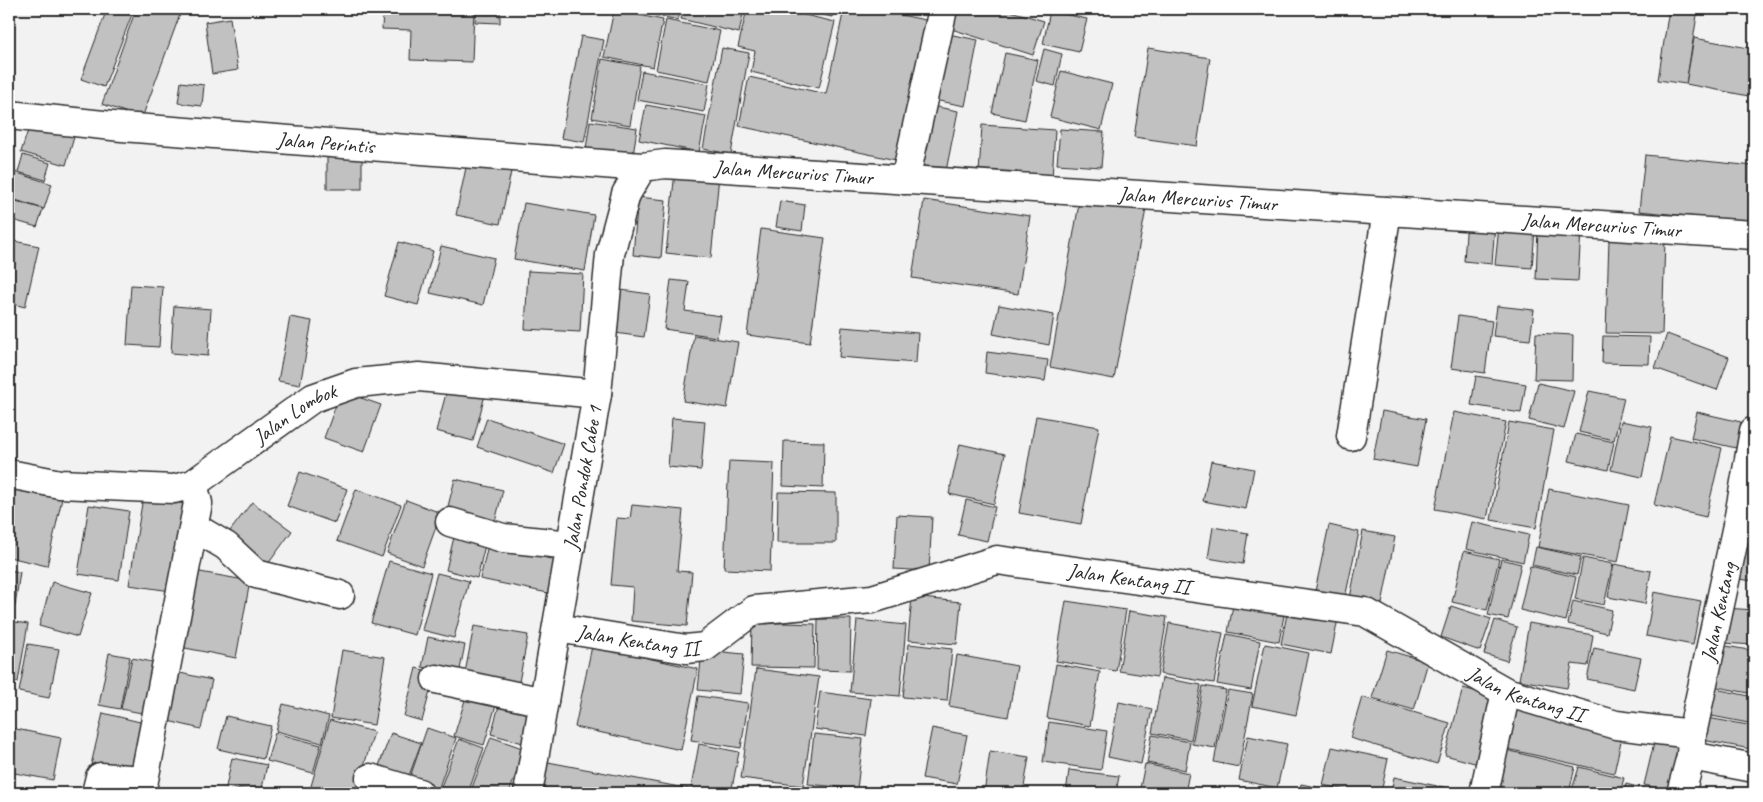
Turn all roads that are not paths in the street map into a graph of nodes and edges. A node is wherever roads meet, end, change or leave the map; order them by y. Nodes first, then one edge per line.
1 (943, 9) edge
2 (9, 115) edge
3 (642, 167) junction
4 (905, 180) junction
5 (1387, 212) junction
6 (1754, 236) edge
7 (597, 394) junction
8 (1754, 433) edge
9 (1351, 436) dead end
10 (9, 474) edge
11 (193, 484) junction
12 (1746, 517) edge
13 (450, 522) dead end
14 (194, 527) junction
15 (571, 545) junction
16 (340, 595) dead end
17 (557, 628) junction
18 (436, 679) dead end
19 (1506, 692) junction
20 (544, 702) junction
21 (1692, 745) junction
22 (1754, 768) edge
23 (370, 778) dead end
24 (96, 793) edge
25 (419, 793) edge
26 (528, 793) edge
27 (1484, 793) edge
28 (1681, 793) edge

1 - 4 street
2 - 3 street, Jalan Perintis
3 - 4 street, Jalan Mercurius Timur
3 - 7 street, Jalan Pondok Cabe 1
4 - 5 street, Jalan Mercurius Timur
5 - 6 street, Jalan Mercurius Timur
5 - 9 street
7 - 11 street, Jalan Lombok
7 - 15 street, Jalan Pondok Cabe 1
8 - 12 street, Jalan Kentang
10 - 11 street, Jalan Lombok
11 - 14 street
12 - 21 street, Jalan Kentang
13 - 15 street
14 - 16 street
14 - 24 street
15 - 17 street, Jalan Pondok Cabe 1
17 - 19 street, Jalan Kentang II
17 - 20 street, Jalan Pondok Cabe 1
18 - 20 street
19 - 21 street, Jalan Kentang II
19 - 27 street
20 - 26 street, Jalan Pondok Cabe 1
21 - 22 street, Jalan Kentang II
21 - 28 street, Jalan Kentang
23 - 25 street

